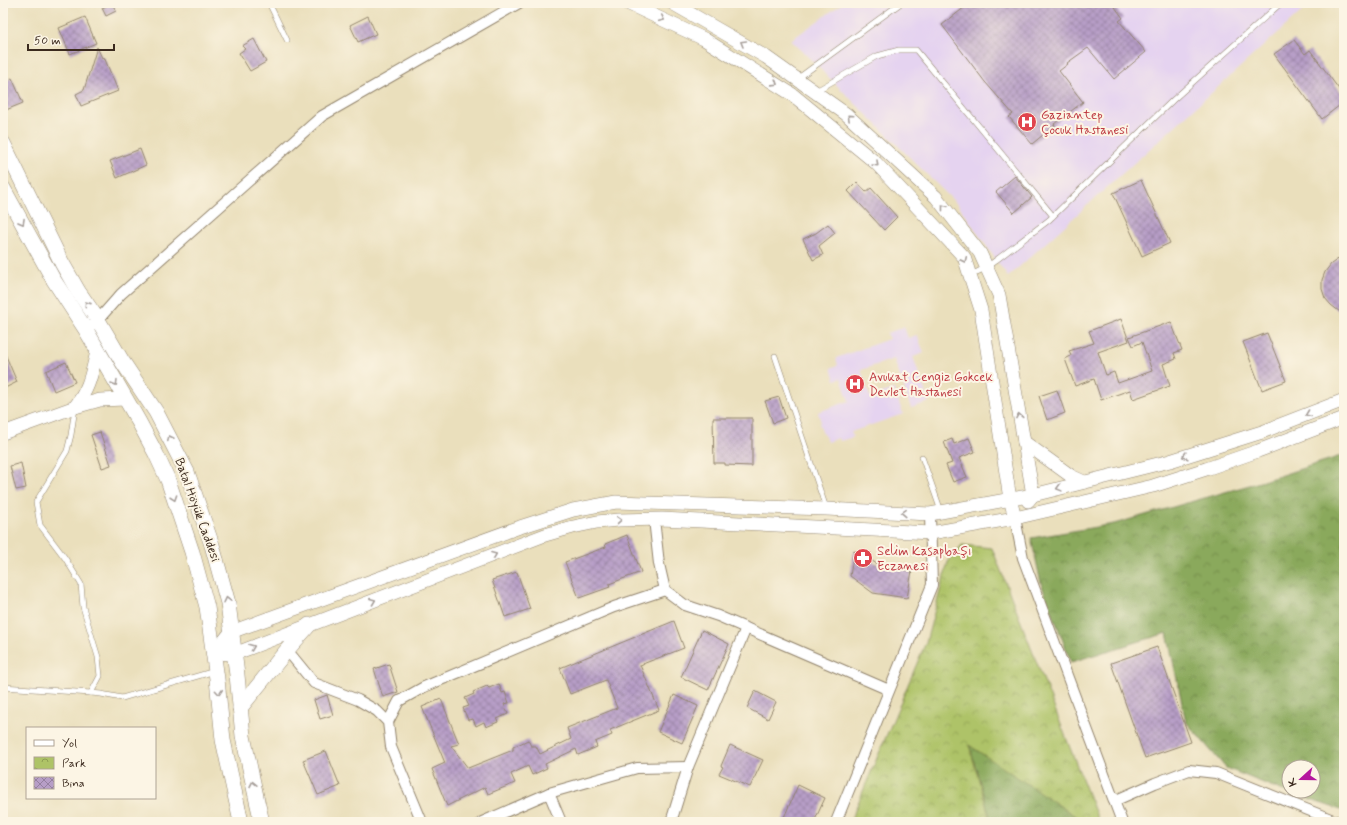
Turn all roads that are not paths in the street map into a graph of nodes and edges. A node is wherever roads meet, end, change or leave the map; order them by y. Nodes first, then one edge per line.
1 (269, 3) edge
2 (519, 3) edge
3 (627, 3) edge
4 (672, 3) edge
5 (901, 3) edge
6 (1281, 3) edge
7 (287, 40) dead end
8 (797, 79) junction
9 (815, 92) junction
10 (3, 143) edge
11 (3, 188) edge
12 (1053, 216) junction
13 (987, 267) junction
14 (970, 275) junction
15 (98, 320) junction
16 (86, 330) junction
17 (97, 352) junction
18 (775, 356) dead end
19 (125, 399) junction
20 (1344, 400) edge
21 (75, 406) junction
22 (1344, 418) edge
23 (3, 433) edge
24 (1024, 442) junction
25 (922, 457) dead end
26 (1084, 482) junction
27 (1033, 495) junction
28 (1010, 499) junction
29 (826, 509) junction
30 (936, 513) junction
31 (1015, 518) junction
32 (654, 519) junction
33 (931, 533) junction
34 (665, 590) junction
35 (309, 625) junction
36 (746, 628) junction
37 (232, 632) junction
38 (287, 650) junction
39 (214, 653) junction
40 (234, 654) junction
41 (216, 670) junction
42 (3, 687) edge
43 (889, 690) junction
44 (91, 693) junction
45 (240, 708) junction
46 (388, 722) junction
47 (688, 768) junction
48 (549, 793) junction
49 (1114, 801) junction
50 (241, 822) edge
51 (262, 822) edge
52 (422, 822) edge
53 (482, 822) edge
54 (561, 822) edge
55 (672, 822) edge
56 (836, 822) edge
57 (1122, 822) edge
58 (1338, 822) edge

1 - 7 lane
2 - 15 street
3 -> 14 street
8 -> 4 street
5 - 8 lane
6 - 12 lane
8 - 9 street
9 - 12 lane
13 -> 9 street
15 -> 10 main road, Batal Höyük Caddesi
11 -> 16 main road, Batal Höyük Caddesi
12 - 13 lane
13 - 14 lane
24 -> 13 street
14 - 28 street
15 - 16 street
37 -> 15 main road, Batal Höyük Caddesi
16 - 17 main road, Batal Höyük Caddesi
17 -> 19 main road, Batal Höyük Caddesi
17 - 21 street
18 - 29 lane
19 - 21 street
19 -> 39 main road, Batal Höyük Caddesi
20 -> 26 street
21 - 23 street
21 - 44 lane
22 - 31 street
24 - 26 street
24 - 27 street
25 - 30 lane
26 -> 27 street
27 - 28 street
27 - 31 street
28 - 30 street
28 - 31 street
30 -> 29 street
29 - 37 street
30 - 33 street
31 - 33 street
31 - 49 street
32 - 33 street
32 - 34 street
35 -> 32 street
33 - 43 street
34 - 36 street
34 - 46 street
35 - 38 main road
40 -> 35 street
36 - 43 street
36 - 47 street
37 - 39 street
37 - 40 main road, Batal Höyük Caddesi
38 - 45 main road
38 - 46 street
39 - 40 street
39 - 41 main road, Batal Höyük Caddesi
40 - 45 main road, Batal Höyük Caddesi
41 - 44 lane
41 -> 50 main road, Batal Höyük Caddesi
42 - 44 lane
43 - 56 street
51 -> 45 main road, Batal Höyük Caddesi
46 - 52 street
47 - 48 street
47 - 55 street
48 - 53 street
48 - 54 street
49 - 57 street
49 - 58 street

